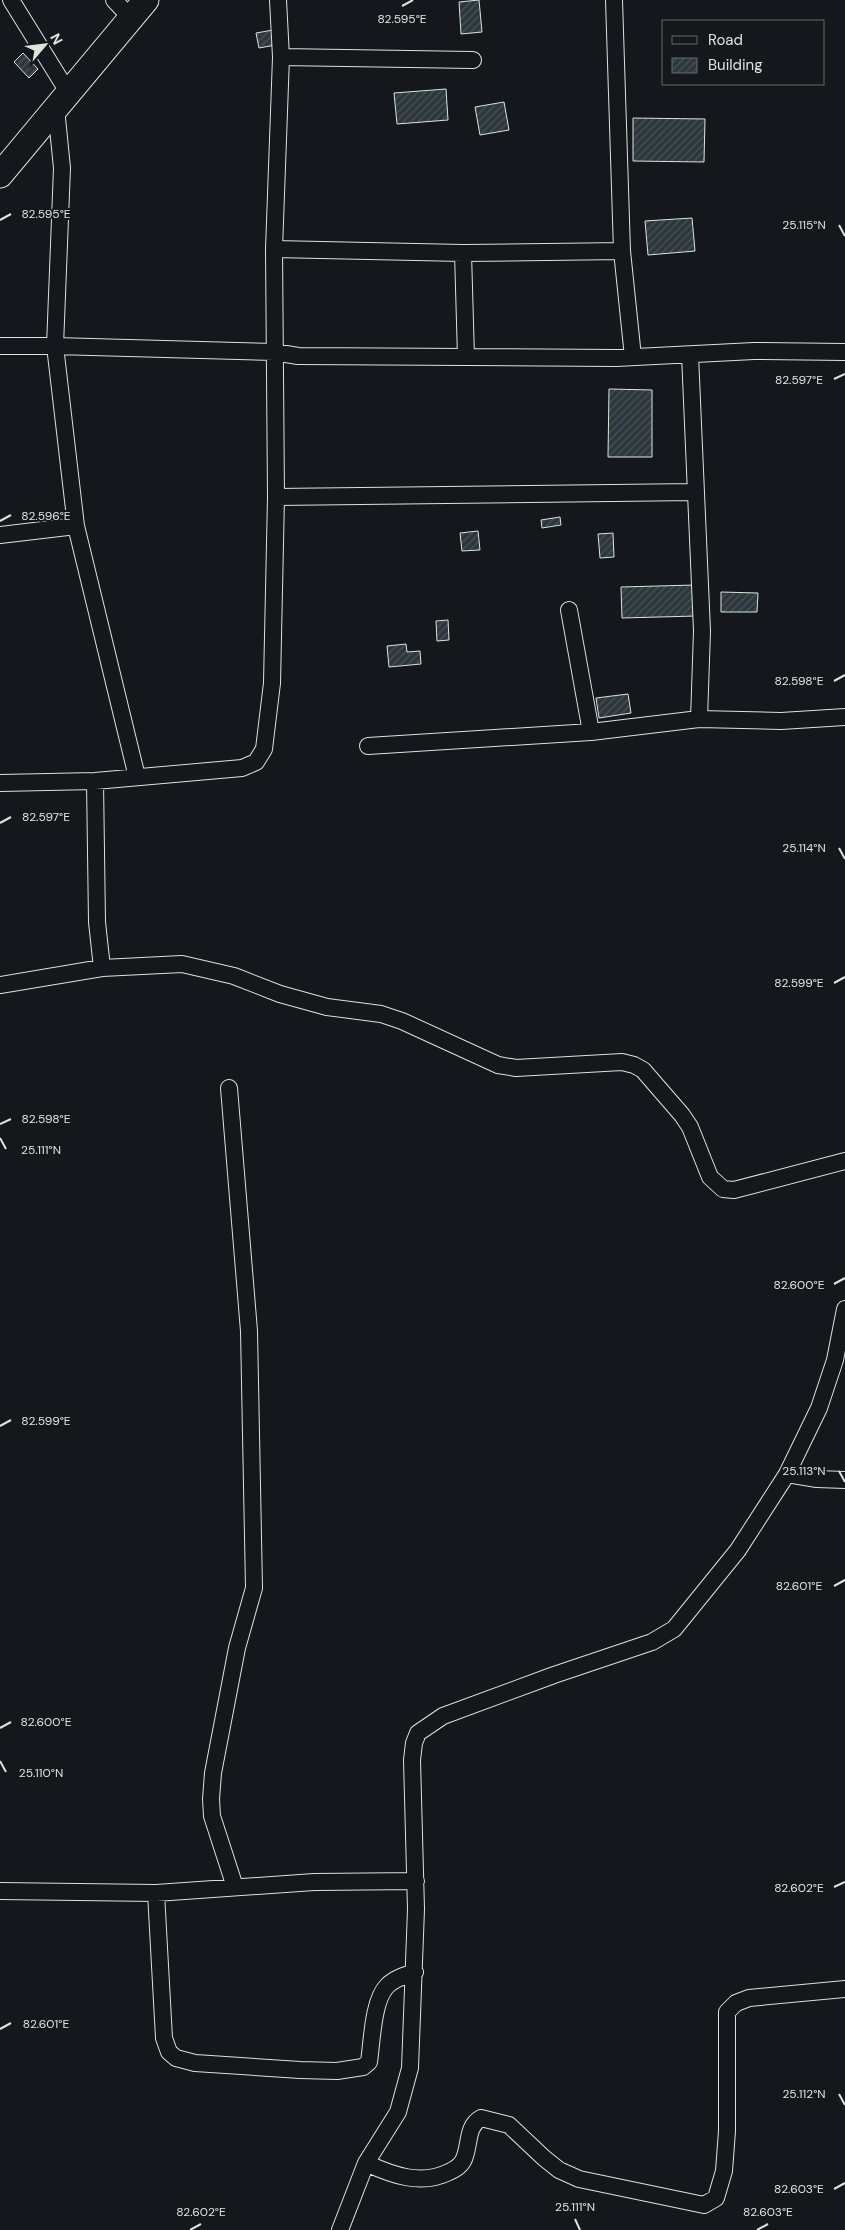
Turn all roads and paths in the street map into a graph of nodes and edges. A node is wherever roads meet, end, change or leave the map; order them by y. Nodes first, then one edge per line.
1 (11, 0) edge
2 (114, 0) edge
3 (278, 0) edge
4 (614, 0) edge
5 (138, 9) edge
6 (281, 57) junction
7 (472, 60) dead end
8 (62, 100) junction
9 (0, 175) edge
10 (274, 249) junction
11 (622, 251) junction
12 (463, 253) junction
13 (0, 346) edge
14 (55, 346) junction
15 (274, 352) junction
16 (845, 352) edge
17 (690, 355) junction
18 (466, 357) junction
19 (633, 357) junction
20 (695, 492) junction
21 (276, 497) junction
22 (76, 526) junction
23 (0, 535) edge
24 (569, 610) dead end
25 (845, 717) edge
26 (699, 719) junction
27 (591, 732) junction
28 (368, 746) dead end
29 (137, 777) junction
30 (94, 781) junction
31 (0, 783) edge
32 (102, 968) junction
33 (0, 985) edge
34 (229, 1088) dead end
35 (845, 1161) edge
36 (845, 1309) edge
37 (787, 1474) junction
38 (845, 1480) edge
39 (416, 1880) junction
40 (235, 1887) junction
41 (0, 1891) edge
42 (156, 1893) junction
43 (415, 1972) junction
44 (845, 1989) edge
45 (366, 2163) junction
46 (340, 2230) edge

1 - 8 street
2 - 5 street
3 - 6 street
4 - 11 street
5 - 8 main road
6 - 7 street
6 - 10 street
8 - 9 main road
8 - 14 street
10 - 12 street
10 - 15 street
11 - 12 street
11 - 19 street
12 - 18 street
13 - 14 street
14 - 15 street
14 - 22 street
15 - 18 street
15 - 21 street
16 - 17 street
17 - 19 street
17 - 20 street
18 - 19 street
20 - 21 street
20 - 26 street
21 - 29 street
22 - 23 street
22 - 29 street
24 - 27 street
25 - 26 street
26 - 27 street
27 - 28 street
29 - 30 street
30 - 31 street
30 - 32 street
32 - 33 street
32 - 35 street
34 - 40 street
36 - 37 street
37 - 38 street
37 - 39 street
39 - 40 street
39 - 43 street
40 - 42 street
41 - 42 street
42 - 43 street
43 - 45 street
44 - 45 street
45 - 46 street

